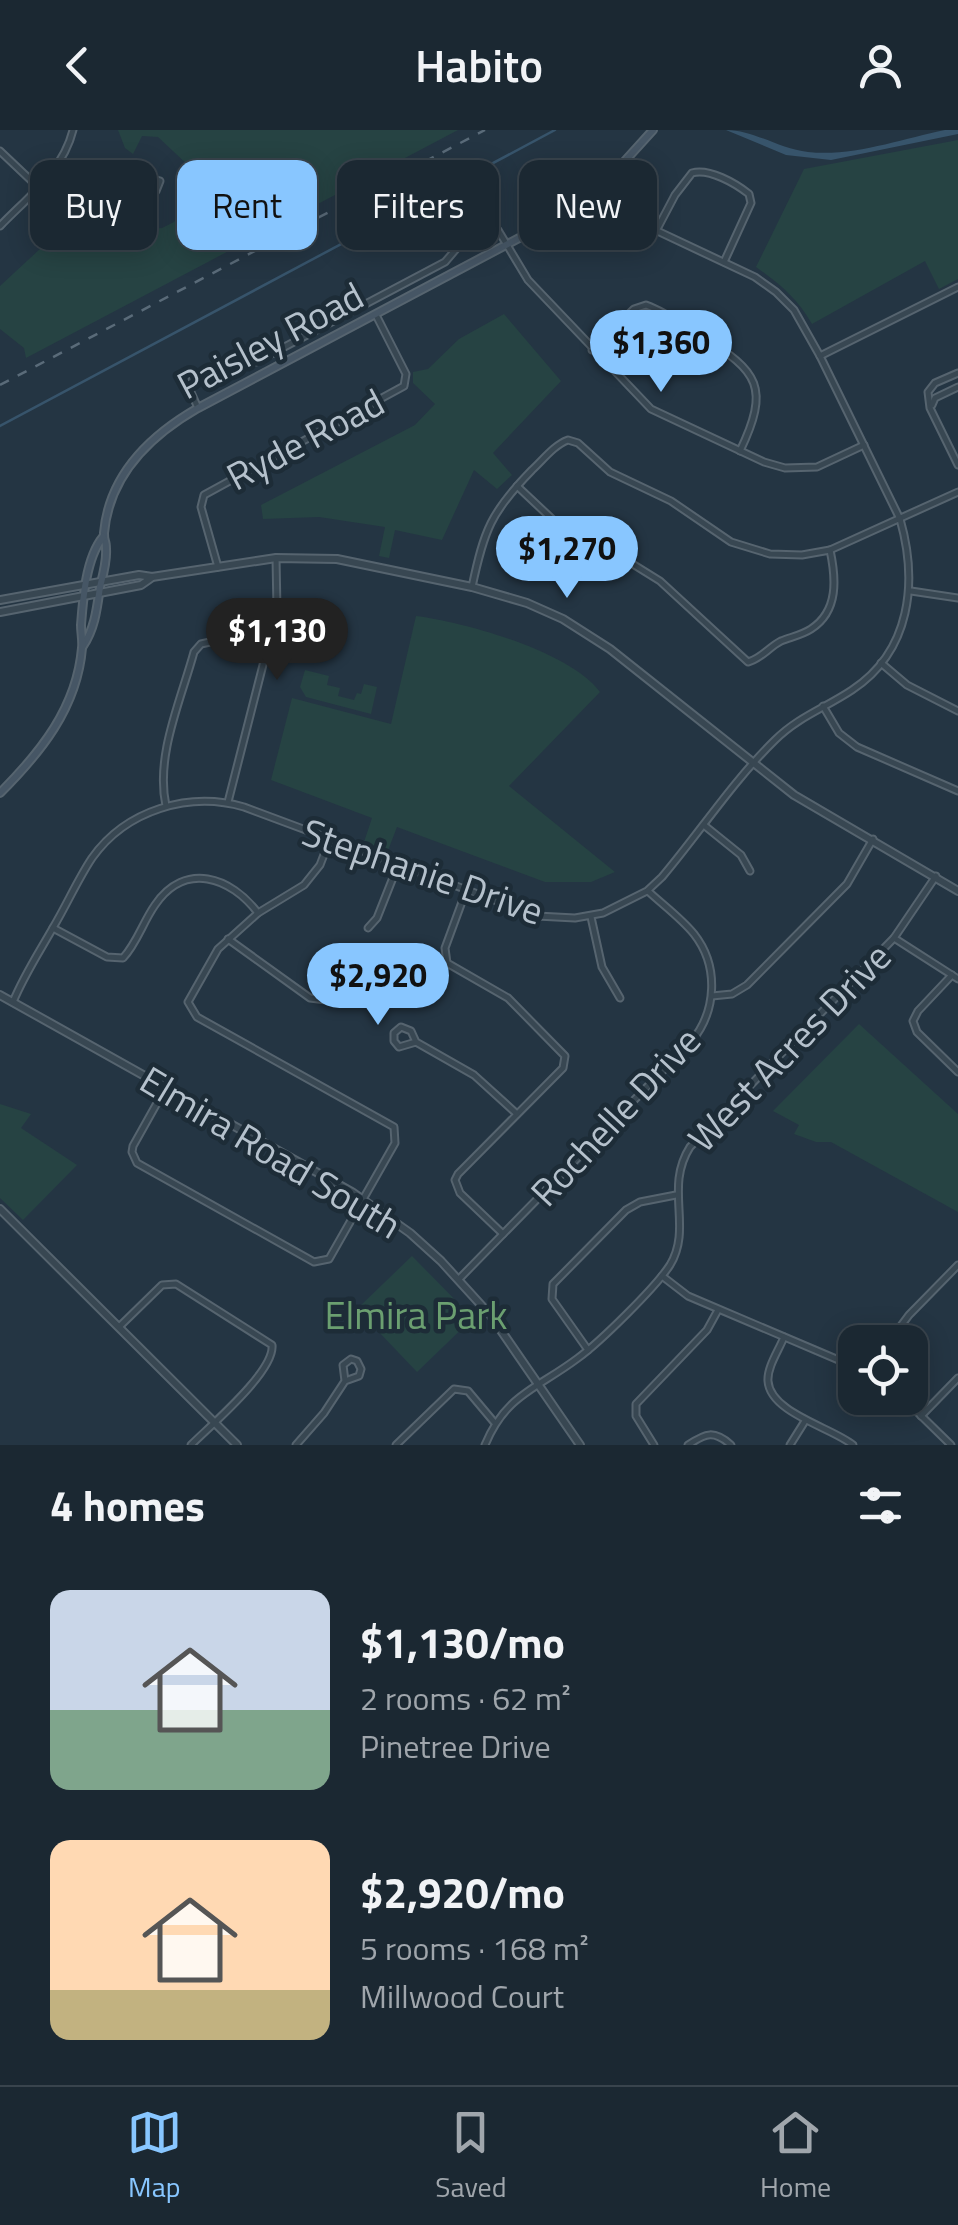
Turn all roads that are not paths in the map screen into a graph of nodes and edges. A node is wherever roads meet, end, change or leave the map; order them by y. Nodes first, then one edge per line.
1 (72, 130) edge
2 (654, 130) edge
3 (0, 150) edge
4 (61, 160) edge
5 (626, 160) edge
6 (30, 179) edge
7 (30, 195) edge
8 (0, 226) edge
9 (657, 229) edge
10 (657, 231) edge
11 (519, 239) edge
12 (507, 245) junction
13 (724, 262) junction
14 (958, 287) edge
15 (376, 315) junction
16 (592, 350) junction
17 (820, 356) junction
18 (958, 373) edge
19 (958, 387) edge
20 (198, 408) junction
21 (930, 408) junction
22 (864, 445) junction
23 (740, 451) junction
24 (958, 465) edge
25 (517, 486) junction
26 (958, 492) edge
27 (900, 518) junction
28 (104, 536) junction
29 (830, 550) junction
30 (276, 558) junction
31 (218, 566) junction
32 (152, 578) junction
33 (102, 581) junction
34 (87, 583) junction
35 (472, 587) junction
36 (910, 591) junction
37 (100, 593) junction
38 (86, 595) junction
39 (958, 598) edge
40 (0, 600) edge
41 (0, 612) edge
42 (83, 646) junction
43 (266, 657) junction
44 (881, 664) junction
45 (823, 706) junction
46 (958, 711) edge
47 (753, 765) junction
48 (958, 791) edge
49 (0, 793) edge
50 (228, 802) junction
51 (166, 806) junction
52 (704, 826) junction
53 (873, 839) junction
54 (330, 840) junction
55 (398, 865) junction
56 (750, 871) dead end
57 (936, 876) junction
58 (648, 890) junction
59 (466, 891) junction
60 (958, 891) edge
61 (258, 913) junction
62 (590, 916) junction
63 (54, 928) junction
64 (368, 928) dead end
65 (894, 938) junction
66 (228, 939) junction
67 (955, 977) edge
68 (0, 995) edge
69 (712, 996) junction
70 (620, 998) dead end
71 (326, 1000) dead end
72 (13, 1002) junction
73 (416, 1042) junction
74 (958, 1072) edge
75 (166, 1088) junction
76 (517, 1114) junction
77 (676, 1195) junction
78 (364, 1199) junction
79 (0, 1209) edge
80 (503, 1234) junction
81 (958, 1265) edge
82 (662, 1276) junction
83 (459, 1279) junction
84 (718, 1309) junction
85 (902, 1325) edge
86 (119, 1327) junction
87 (784, 1337) junction
88 (588, 1350) junction
89 (838, 1360) edge
90 (958, 1378) edge
91 (345, 1381) junction
92 (540, 1384) junction
93 (921, 1416) joint
94 (806, 1421) junction
95 (214, 1422) junction
96 (494, 1422) junction
97 (191, 1445) edge
98 (238, 1445) edge
99 (296, 1445) edge
100 (396, 1445) edge
101 (485, 1445) edge
102 (580, 1445) edge
103 (654, 1445) edge
104 (688, 1445) edge
105 (730, 1445) edge
106 (790, 1445) edge
107 (854, 1445) edge
108 (951, 1445) edge

1 - 4 street
2 - 5 main road, Paisley Road
3 - 6 street
7 - 8 street
9 - 13 street
10 - 13 street, Stephanie Drive
11 - 12 main road, Paisley Road
12 - 15 main road, Paisley Road
12 - 16 street
12 - 20 street
13 - 17 street, Stephanie Drive
14 - 17 street
15 - 20 main road, Paisley Road
15 - 31 street, Ryde Road
16 - 23 street
16 - 23 street
17 - 22 street, Stephanie Drive
18 - 21 street
19 - 21 street
20 - 28 main road, Paisley Road
21 - 24 street
22 - 23 street
22 - 27 street, Stephanie Drive
25 - 29 street
25 - 29 street
25 - 35 street
26 - 27 street
27 - 29 street
27 - 36 street, Stephanie Drive
28 - 33 main road, Paisley Road
28 - 34 main road, Paisley Road
30 - 31 street
30 - 35 street
30 - 43 street
31 - 32 street
32 - 33 street
32 - 37 street
33 - 34 street
33 - 37 main road, Paisley Road
34 - 38 main road, Paisley Road
34 - 40 street
35 - 47 street
36 - 39 street
36 - 44 street, Stephanie Drive
37 - 38 street
37 - 42 main road, Paisley Road
38 - 41 street
38 - 42 main road, Paisley Road
42 - 49 main road, Paisley Road
43 - 50 street
43 - 51 street
44 - 45 street, Stephanie Drive
44 - 46 street
45 - 47 street, Stephanie Drive
45 - 48 street
47 - 52 street, Stephanie Drive
47 - 53 street
50 - 51 street, Stephanie Drive
50 - 54 street, Stephanie Drive
51 - 63 street, Stephanie Drive
52 - 56 street
52 - 58 street, Stephanie Drive
53 - 57 street
53 - 69 street
54 - 55 street, Stephanie Drive
54 - 61 street
55 - 59 street, Stephanie Drive
55 - 64 street
57 - 60 street
57 - 65 street, West Acres Drive
58 - 62 street, Stephanie Drive
58 - 69 street, Rochelle Drive
59 - 62 street, Stephanie Drive
59 - 76 street
61 - 63 street
61 - 66 street
62 - 70 street
63 - 72 street, Stephanie Drive
65 - 67 street
65 - 77 street, West Acres Drive
66 - 71 street
66 - 78 street
67 - 74 street
68 - 72 street, Elmira Road South
69 - 80 street, Rochelle Drive
72 - 75 street, Elmira Road South
73 - 73 street
73 - 76 street
75 - 78 street, Elmira Road South
75 - 78 street
76 - 80 street
77 - 82 street, West Acres Drive
77 - 88 street
78 - 83 street, Elmira Road South
79 - 86 street
80 - 83 street, Rochelle Drive
81 - 85 street
82 - 84 street
82 - 88 street, West Acres Drive
83 - 92 street, Elmira Road South
84 - 87 street
84 - 103 street
86 - 95 street
86 - 95 street
87 - 89 street
87 - 94 street
88 - 92 street, West Acres Drive
90 - 93 street
91 - 91 street
91 - 99 street
92 - 96 street, West Acres Drive
92 - 102 street, Elmira Road South
93 - 108 street
94 - 106 street
94 - 107 street
95 - 97 street
95 - 98 street
96 - 100 street
96 - 101 street, West Acres Drive
104 - 105 street

